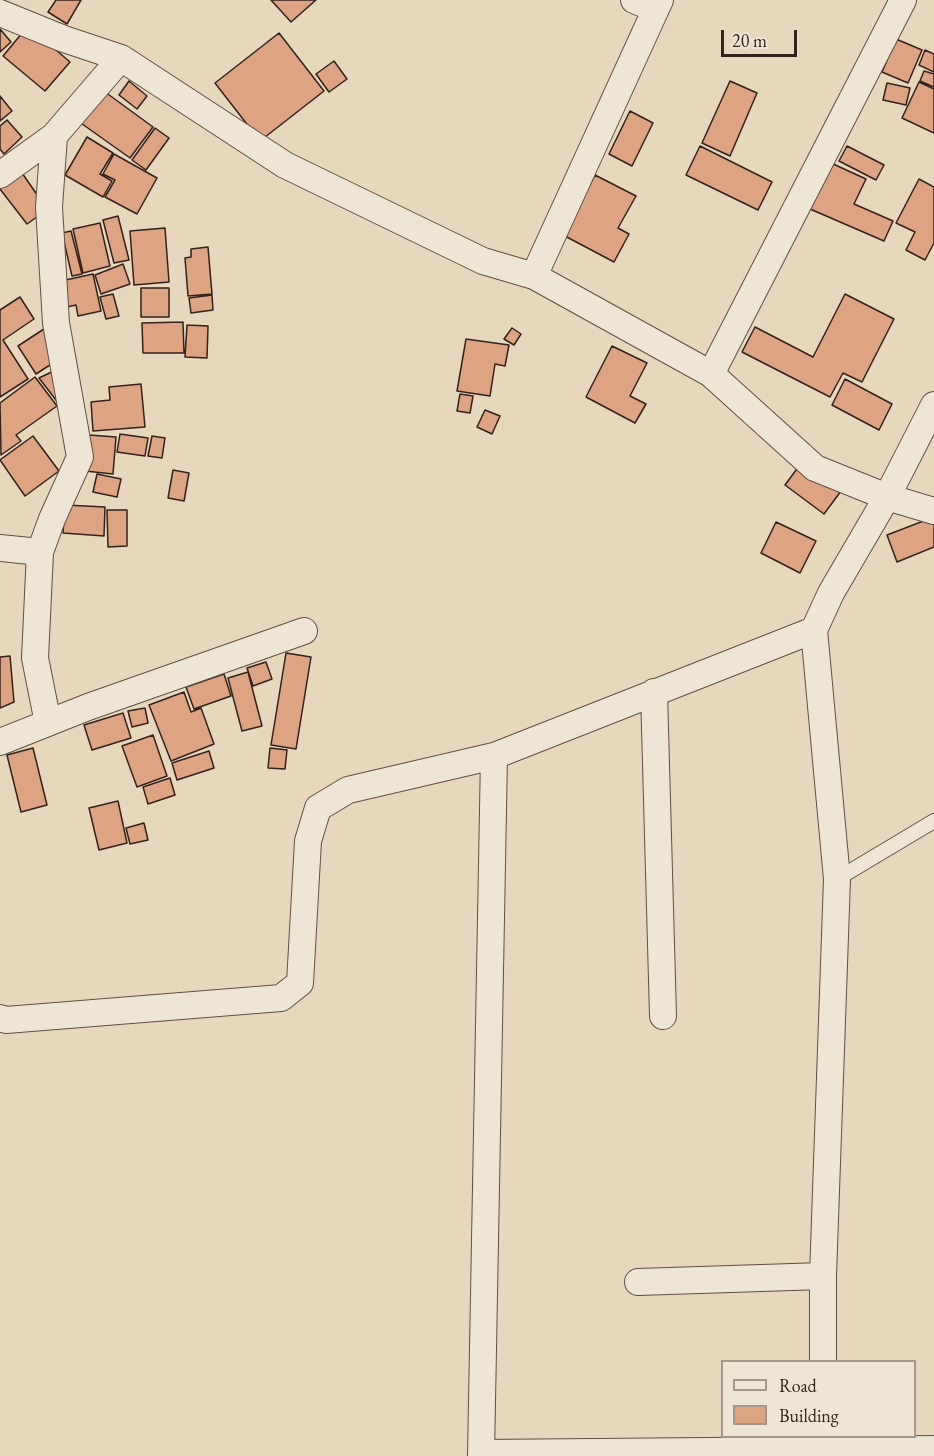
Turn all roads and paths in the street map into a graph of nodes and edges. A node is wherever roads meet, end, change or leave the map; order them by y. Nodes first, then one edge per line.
1 (903, 0) edge
2 (650, 3) edge
3 (0, 13) edge
4 (121, 58) junction
5 (54, 136) junction
6 (0, 175) edge
7 (534, 276) junction
8 (711, 374) junction
9 (934, 405) edge
10 (887, 497) junction
11 (934, 511) edge
12 (0, 548) edge
13 (40, 552) junction
14 (814, 630) junction
15 (304, 631) dead end
16 (654, 692) junction
17 (48, 723) junction
18 (0, 742) edge
19 (494, 756) junction
20 (934, 821) edge
21 (837, 879) junction
22 (663, 1016) dead end
23 (0, 1018) edge
24 (823, 1276) junction
25 (639, 1282) dead end
26 (823, 1360) edge
27 (824, 1447) edge
28 (934, 1449) edge
29 (481, 1455) edge

1 - 8 street
2 - 7 street
3 - 4 street
4 - 5 street
4 - 7 street
5 - 6 street
5 - 13 street
7 - 8 street
8 - 10 street
9 - 10 street
10 - 11 street
10 - 14 street
12 - 13 street
13 - 17 street
14 - 16 street
14 - 21 street
15 - 17 street
16 - 19 street
16 - 22 street
17 - 18 street
19 - 23 street
19 - 29 street
20 - 21 lane
21 - 24 street
24 - 25 street
24 - 26 street
27 - 28 street
27 - 29 street

